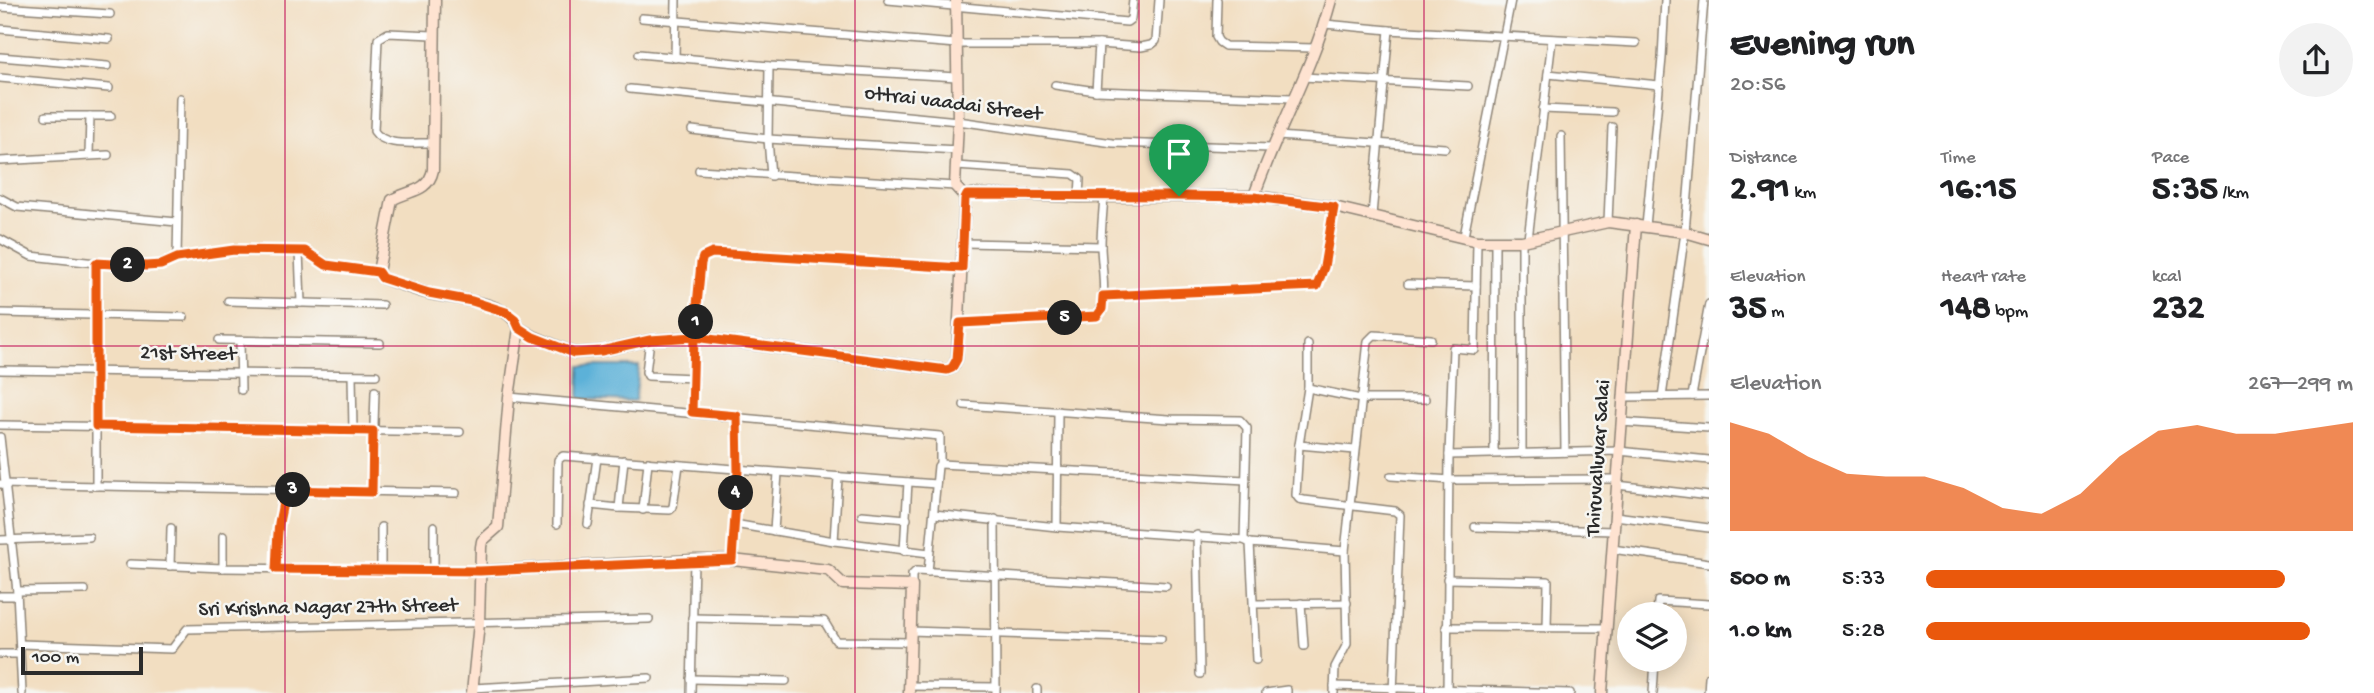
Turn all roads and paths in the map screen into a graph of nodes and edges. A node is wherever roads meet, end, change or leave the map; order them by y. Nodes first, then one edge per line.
1 (435, 0) edge
2 (676, 0) edge
3 (888, 0) edge
4 (1133, 0) edge
5 (1159, 0) edge
6 (1217, 0) edge
7 (1331, 0) edge
8 (1511, 0) edge
9 (1665, 0) edge
10 (1704, 0) edge
11 (956, 3) edge
12 (0, 7) edge
13 (110, 14) dead end
14 (642, 18) dead end
15 (676, 21) junction
16 (1325, 24) junction
17 (0, 29) edge
18 (1390, 30) junction
19 (433, 35) junction
20 (1503, 36) junction
21 (109, 39) dead end
22 (1552, 40) junction
23 (1636, 43) dead end
24 (956, 44) junction
25 (1099, 44) junction
26 (1314, 48) junction
27 (639, 54) dead end
28 (0, 57) edge
29 (675, 58) junction
30 (107, 66) dead end
31 (769, 66) junction
32 (1548, 74) junction
33 (957, 77) junction
34 (1303, 77) junction
35 (0, 78) edge
36 (1385, 81) junction
37 (1055, 85) dead end
38 (1659, 85) junction
39 (1468, 86) dead end
40 (109, 88) dead end
41 (630, 89) dead end
42 (1096, 91) junction
43 (180, 98) dead end
44 (1293, 98) junction
45 (768, 102) junction
46 (1543, 109) junction
47 (1612, 112) dead end
48 (46, 116) dead end
49 (90, 116) junction
50 (111, 117) dead end
51 (958, 121) junction
52 (1612, 127) dead end
53 (692, 130) dead end
54 (1278, 136) junction
55 (1562, 136) dead end
56 (768, 139) junction
57 (433, 143) junction
58 (1378, 143) junction
59 (1271, 148) junction
60 (1445, 148) dead end
61 (957, 150) junction
62 (89, 155) junction
63 (108, 155) dead end
64 (0, 161) edge
65 (956, 166) junction
66 (699, 170) dead end
67 (771, 176) junction
68 (955, 186) junction
69 (1104, 196) junction
70 (965, 197) junction
71 (1079, 197) junction
72 (1254, 197) junction
73 (0, 198) edge
74 (1334, 207) junction
75 (1372, 215) junction
76 (177, 222) junction
77 (1608, 222) junction
78 (1641, 226) junction
79 (1563, 231) junction
80 (1685, 232) junction
81 (1464, 236) junction
82 (0, 239) edge
83 (1709, 239) edge
84 (1525, 240) junction
85 (1477, 241) junction
86 (963, 243) junction
87 (1495, 243) junction
88 (1101, 246) junction
89 (299, 251) junction
90 (177, 258) junction
91 (96, 263) junction
92 (962, 268) junction
93 (378, 272) junction
94 (1408, 284) dead end
95 (1476, 286) junction
96 (1103, 296) junction
97 (228, 301) dead end
98 (301, 303) junction
99 (382, 304) dead end
100 (1709, 304) edge
101 (0, 313) edge
102 (96, 315) junction
103 (184, 317) dead end
104 (960, 323) junction
105 (519, 328) junction
106 (694, 337) junction
107 (219, 340) dead end
108 (650, 340) junction
109 (1432, 340) dead end
110 (240, 341) junction
111 (380, 343) dead end
112 (1308, 344) dead end
113 (0, 370) edge
114 (96, 371) junction
115 (240, 373) junction
116 (352, 375) junction
117 (376, 375) dead end
118 (694, 378) junction
119 (1308, 388) junction
120 (241, 390) dead end
121 (375, 391) dead end
122 (1692, 396) junction
123 (1709, 396) edge
124 (509, 397) junction
125 (1623, 397) junction
126 (1662, 397) junction
127 (1361, 399) junction
128 (1425, 399) dead end
129 (964, 405) dead end
130 (1058, 411) junction
131 (692, 412) junction
132 (737, 416) junction
133 (1622, 422) junction
134 (0, 425) edge
135 (96, 426) junction
136 (1709, 428) edge
137 (353, 430) junction
138 (373, 431) junction
139 (460, 432) dead end
140 (0, 437) edge
141 (1299, 445) junction
142 (1354, 450) junction
143 (1619, 451) junction
144 (1522, 452) junction
145 (1565, 452) junction
146 (1494, 453) junction
147 (1449, 454) junction
148 (597, 458) junction
149 (624, 460) junction
150 (1709, 460) edge
151 (648, 462) junction
152 (940, 464) junction
153 (679, 465) junction
154 (1058, 468) junction
155 (738, 471) junction
156 (778, 473) junction
157 (1391, 477) dead end
158 (838, 478) junction
159 (1246, 480) junction
160 (1451, 480) junction
161 (908, 482) junction
162 (1617, 482) junction
163 (2, 484) edge
164 (936, 484) junction
165 (96, 486) junction
166 (284, 490) junction
167 (372, 492) junction
168 (456, 493) dead end
169 (1709, 496) edge
170 (590, 505) junction
171 (1350, 507) junction
172 (619, 508) junction
173 (643, 510) junction
174 (934, 514) junction
175 (862, 515) dead end
176 (1615, 516) junction
177 (907, 519) junction
178 (995, 519) junction
179 (556, 524) dead end
180 (588, 524) dead end
181 (734, 524) junction
182 (434, 526) dead end
183 (381, 527) dead end
184 (1057, 527) junction
185 (1475, 527) dead end
186 (171, 528) dead end
187 (1709, 528) edge
188 (774, 531) junction
189 (1614, 531) junction
190 (1197, 535) junction
191 (223, 536) dead end
192 (89, 537) dead end
193 (0, 540) edge
194 (11, 540) junction
195 (834, 541) junction
196 (1247, 542) junction
197 (1612, 549) junction
198 (904, 551) junction
199 (1345, 551) junction
200 (929, 553) junction
201 (694, 560) junction
202 (732, 560) junction
203 (1709, 563) edge
204 (130, 564) dead end
205 (170, 566) junction
206 (223, 568) junction
207 (276, 569) junction
208 (381, 570) junction
209 (434, 570) junction
210 (480, 571) junction
211 (928, 572) junction
212 (995, 575) junction
213 (1447, 579) junction
214 (912, 586) junction
215 (1166, 586) dead end
216 (85, 590) dead end
217 (17, 594) junction
218 (0, 596) edge
219 (1658, 602) edge
220 (1675, 602) edge
221 (1301, 603) junction
222 (1347, 603) junction
223 (1687, 603) edge
224 (1254, 604) junction
225 (1709, 604) edge
226 (692, 618) junction
227 (649, 619) dead end
228 (480, 623) junction
229 (1446, 626) junction
230 (1547, 628) junction
231 (1607, 628) junction
232 (995, 634) junction
233 (909, 636) junction
234 (1161, 639) dead end
235 (20, 644) junction
236 (1304, 646) dead end
237 (0, 654) edge
238 (20, 654) junction
239 (1256, 660) dead end
240 (1654, 672) edge
241 (1200, 674) dead end
242 (1709, 677) edge
243 (649, 678) dead end
244 (691, 679) junction
245 (786, 681) dead end
246 (1334, 689) edge
247 (473, 690) edge
248 (909, 690) edge
249 (996, 690) edge
250 (1393, 690) edge
251 (1447, 691) edge
252 (1287, 692) edge
253 (22, 693) edge
254 (691, 693) edge
255 (1266, 693) edge
256 (1570, 693) edge
257 (1602, 693) edge
258 (1653, 693) edge
259 (1708, 693) edge

1 - 19 street
2 - 15 street
3 - 11 street
4 - 11 street
5 - 25 street
6 - 26 street
7 - 16 street
8 - 20 street
9 - 38 street
10 - 80 street
11 - 24 street
12 - 13 street
14 - 15 street
15 - 24 street
15 - 29 street
16 - 18 street
16 - 26 street
17 - 21 street
18 - 20 street
18 - 36 street
19 - 57 street
19 - 57 street
20 - 22 street
20 - 81 street
22 - 23 street
22 - 32 street
24 - 25 street
24 - 33 street
25 - 42 street
26 - 34 street
27 - 29 street
28 - 30 street
29 - 31 street
31 - 33 street
31 - 45 street
32 - 38 street
32 - 46 street
33 - 51 street
34 - 36 street
34 - 44 street
35 - 40 street
36 - 39 street
36 - 58 street
37 - 42 street
38 - 78 street
41 - 45 street, ottrai vaadai Street
42 - 44 street
43 - 76 street
44 - 54 street
45 - 51 street, ottrai vaadai Street
45 - 56 street
46 - 47 street
46 - 84 street
48 - 49 street
49 - 50 street
49 - 62 street
51 - 59 street, ottrai vaadai Street
51 - 61 street
52 - 77 street
53 - 56 street
54 - 58 street
54 - 59 street
55 - 79 street
56 - 61 street
56 - 67 street
57 - 93 street
58 - 60 street
58 - 75 street
59 - 72 street
61 - 65 street
62 - 63 street
62 - 64 street
65 - 68 street
65 - 71 street
66 - 67 street
67 - 68 street
68 - 70 street
69 - 71 street
69 - 72 street
69 - 88 street
70 - 71 street
70 - 86 street
72 - 74 street
73 - 76 street
74 - 75 street
74 - 96 street
75 - 81 street
76 - 90 street
77 - 78 street
77 - 79 street
78 - 80 street
78 - 125 street, Thiruvalluvar Salai
79 - 84 street
79 - 145 street
80 - 83 street
80 - 126 street
81 - 85 street
82 - 91 street
84 - 87 street
84 - 144 street
85 - 87 street
85 - 95 street
86 - 88 street
86 - 92 street
87 - 146 street
88 - 96 street
89 - 90 street
89 - 93 street
89 - 98 street
90 - 91 street
91 - 102 street
92 - 104 street
92 - 106 street
93 - 105 street
94 - 95 street
95 - 147 street
96 - 104 street
97 - 98 street
98 - 99 street
100 - 122 street
101 - 102 street
102 - 103 street
102 - 114 street
104 - 106 street
105 - 108 street
105 - 124 street
106 - 108 street
106 - 118 street
107 - 110 street
108 - 118 street
109 - 127 street
110 - 111 street
110 - 115 street
112 - 119 street
113 - 114 street, 21st Street
114 - 115 street, 21st Street
114 - 135 street
115 - 116 street, 21st Street
115 - 120 street
116 - 117 street, 21st Street
116 - 137 street
118 - 131 street
119 - 127 street
119 - 141 street
121 - 138 street
122 - 123 street
122 - 126 street
124 - 131 street
124 - 210 street
125 - 126 street
125 - 133 street, Thiruvalluvar Salai
127 - 128 street
127 - 142 street
129 - 130 street
130 - 154 street
130 - 159 street
131 - 132 street
132 - 152 street
132 - 155 street
133 - 136 street
133 - 143 street, Thiruvalluvar Salai
134 - 135 street
135 - 137 street
135 - 165 street
137 - 138 street
138 - 139 street
138 - 167 street
140 - 163 street
141 - 142 street
141 - 171 street
142 - 171 street
143 - 145 street
143 - 150 street
143 - 162 street, Thiruvalluvar Salai
144 - 145 street
144 - 146 street
146 - 147 street
147 - 160 street
148 - 149 street
148 - 170 street
148 - 179 street
149 - 151 street
149 - 172 street
151 - 153 street
151 - 173 street
152 - 154 street
152 - 164 street
153 - 155 street
153 - 173 street
154 - 159 street
154 - 184 street
155 - 156 street
155 - 181 street
156 - 158 street
156 - 188 street
157 - 160 street
158 - 161 street
158 - 195 street
159 - 196 street
160 - 162 street
160 - 213 street
161 - 164 street
161 - 177 street
162 - 169 street
162 - 176 street, Thiruvalluvar Salai
163 - 165 street
163 - 194 street
164 - 174 street
165 - 166 street
166 - 167 street
166 - 207 street
167 - 168 street
170 - 172 street
170 - 180 street
171 - 199 street
171 - 250 street
172 - 173 street
174 - 178 street
174 - 200 street
175 - 177 street
176 - 187 street
176 - 189 street, Thiruvalluvar Salai
177 - 198 street
178 - 184 street
178 - 212 street
181 - 188 street
181 - 202 street
182 - 209 street
183 - 208 street
184 - 190 street
185 - 189 street
186 - 205 street
188 - 195 street
189 - 197 street, Thiruvalluvar Salai
190 - 196 street
190 - 241 street
191 - 206 street
192 - 194 street
193 - 194 street
194 - 217 street
195 - 198 street
196 - 199 street
196 - 224 street
197 - 203 street
197 - 231 street, Thiruvalluvar Salai
198 - 200 street
199 - 222 street
200 - 211 street
201 - 202 street
201 - 210 street
201 - 226 street
202 - 214 street
204 - 205 street
205 - 206 street
206 - 207 street
207 - 208 street
208 - 209 street
209 - 210 street
210 - 228 street
211 - 212 street
211 - 214 street
212 - 215 street
212 - 232 street
213 - 229 street
213 - 230 street
214 - 233 street
216 - 217 street
217 - 218 street
217 - 235 street
219 - 220 street
221 - 222 street
221 - 224 street
221 - 236 street
222 - 246 street
223 - 225 street
224 - 239 street
226 - 233 street
226 - 244 street
227 - 228 street
228 - 235 street, Sri Krishna Nagar 27th Street
228 - 247 street
229 - 230 street
229 - 251 street
230 - 231 street
231 - 257 street, Thiruvalluvar Salai
232 - 233 street
232 - 234 street
232 - 249 street
233 - 248 street
235 - 238 street
237 - 238 street
238 - 253 street
240 - 258 street
242 - 259 street
243 - 247 street
244 - 245 street
244 - 254 street
246 - 250 street
248 - 249 street
250 - 251 street
251 - 256 street
252 - 255 street

